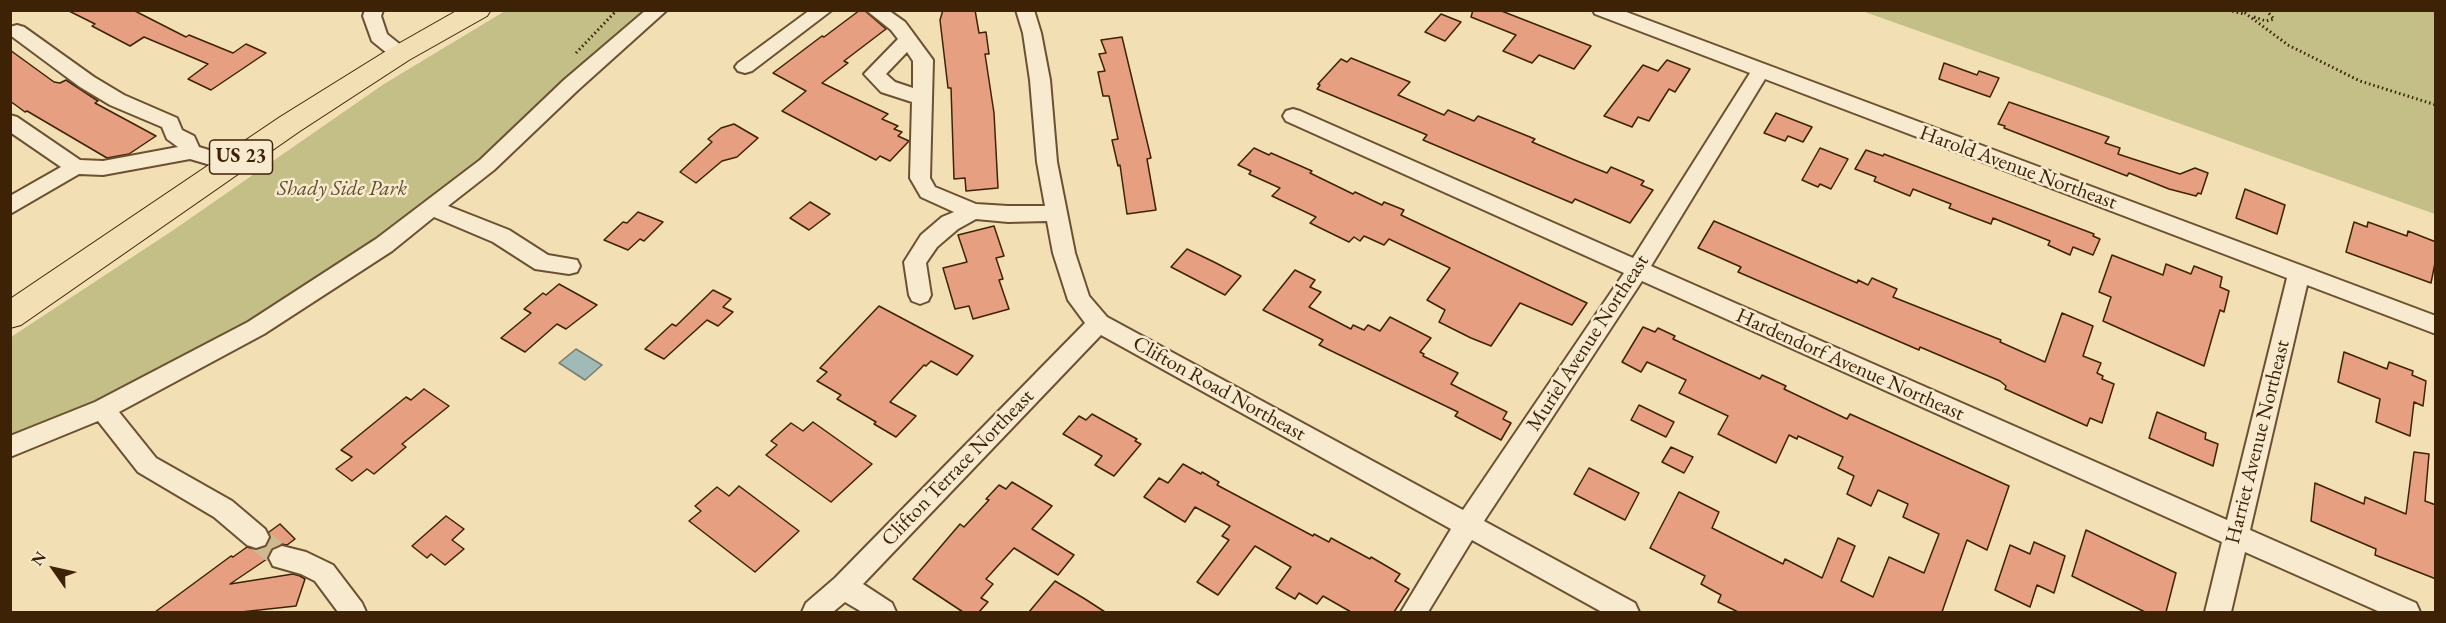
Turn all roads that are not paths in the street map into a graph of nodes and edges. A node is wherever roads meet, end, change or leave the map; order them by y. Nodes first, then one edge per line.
1 (374, 10) edge
2 (478, 10) edge
3 (658, 10) edge
4 (823, 10) edge
5 (875, 10) edge
6 (1025, 10) edge
7 (1602, 10) edge
8 (17, 30) dead end
9 (908, 40) junction
10 (400, 54) junction
11 (745, 67) dead end
12 (1760, 72) junction
13 (922, 98) junction
14 (1293, 116) dead end
15 (10, 122) edge
16 (174, 134) junction
17 (190, 152) junction
18 (162, 156) junction
19 (231, 164) junction
20 (76, 167) junction
21 (10, 206) edge
22 (432, 208) junction
23 (973, 211) junction
24 (1056, 213) junction
25 (569, 266) dead end
26 (1637, 270) junction
27 (2299, 273) junction
28 (920, 295) dead end
29 (10, 316) edge
30 (1100, 323) junction
31 (2436, 325) edge
32 (103, 409) junction
33 (10, 447) edge
34 (1467, 526) junction
35 (2235, 535) junction
36 (256, 537) tunnel mouth
37 (282, 558) tunnel mouth
38 (844, 586) junction
39 (353, 612) edge
40 (815, 612) edge
41 (883, 612) edge
42 (1414, 612) edge
43 (1626, 612) edge
44 (2218, 612) edge
45 (2407, 612) edge

1 - 10 street
2 - 10 highway, US 23
3 - 22 street
4 - 11 street
5 - 9 street
6 - 24 street, Clifton Road Northeast
7 - 12 street, Harold Avenue Northeast
8 - 16 street
9 - 13 street
9 - 13 street
10 - 19 highway, US 23
12 - 26 street, Muriel Avenue Northeast
12 - 27 street, Harold Avenue Northeast
13 - 23 street
14 - 26 street, Hardendorf Avenue Northeast
15 - 20 street
16 - 17 street
16 - 18 street
17 - 18 street
17 - 19 street
18 - 20 street
19 - 29 highway, US 23
20 - 21 street
22 - 25 street
22 - 32 street
23 - 24 street
23 - 28 street
24 - 30 street, Clifton Road Northeast
26 - 34 street, Muriel Avenue Northeast
26 - 35 street, Hardendorf Avenue Northeast
27 - 31 street, Harold Avenue Northeast
27 - 35 street, Harriet Avenue Northeast
30 - 34 street, Clifton Road Northeast
30 - 38 street, Clifton Terrace Northeast
32 - 33 street
32 - 36 street
34 - 42 street, Muriel Avenue Northeast
34 - 43 street, Clifton Road Northeast
35 - 44 street, Harriet Avenue Northeast
35 - 45 street, Hardendorf Avenue Northeast
37 - 39 street
38 - 40 street, Clifton Terrace Northeast
38 - 41 street

